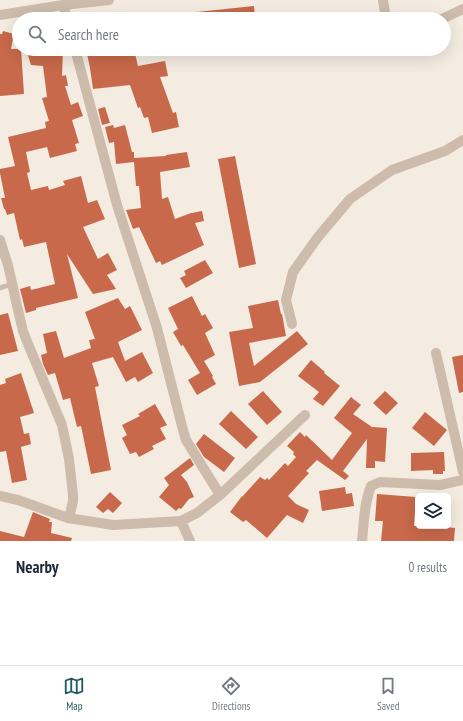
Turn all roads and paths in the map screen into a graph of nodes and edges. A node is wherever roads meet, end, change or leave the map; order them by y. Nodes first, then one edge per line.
1 (107, 0) edge
2 (383, 0) edge
3 (63, 5) junction
4 (463, 9) edge
5 (19, 12) edge
6 (65, 12) edge
7 (385, 12) edge
8 (12, 13) edge
9 (0, 15) edge
10 (451, 15) edge
11 (77, 56) edge
12 (463, 140) edge
13 (0, 240) edge
14 (12, 284) junction
15 (0, 288) edge
16 (292, 324) dead end
17 (436, 354) dead end
18 (305, 415) dead end
19 (463, 472) edge
20 (463, 480) edge
21 (220, 495) junction
22 (0, 496) edge
23 (69, 518) junction
24 (181, 521) junction
25 (190, 541) edge
26 (362, 541) edge

1 - 3 street
2 - 7 street
3 - 5 street
3 - 6 street
4 - 10 street
8 - 9 street
11 - 21 street
12 - 16 street
13 - 14 street
14 - 15 lane
14 - 23 street
17 - 19 street
18 - 21 street
20 - 26 street
21 - 24 street
22 - 23 street
23 - 24 street
24 - 25 street

